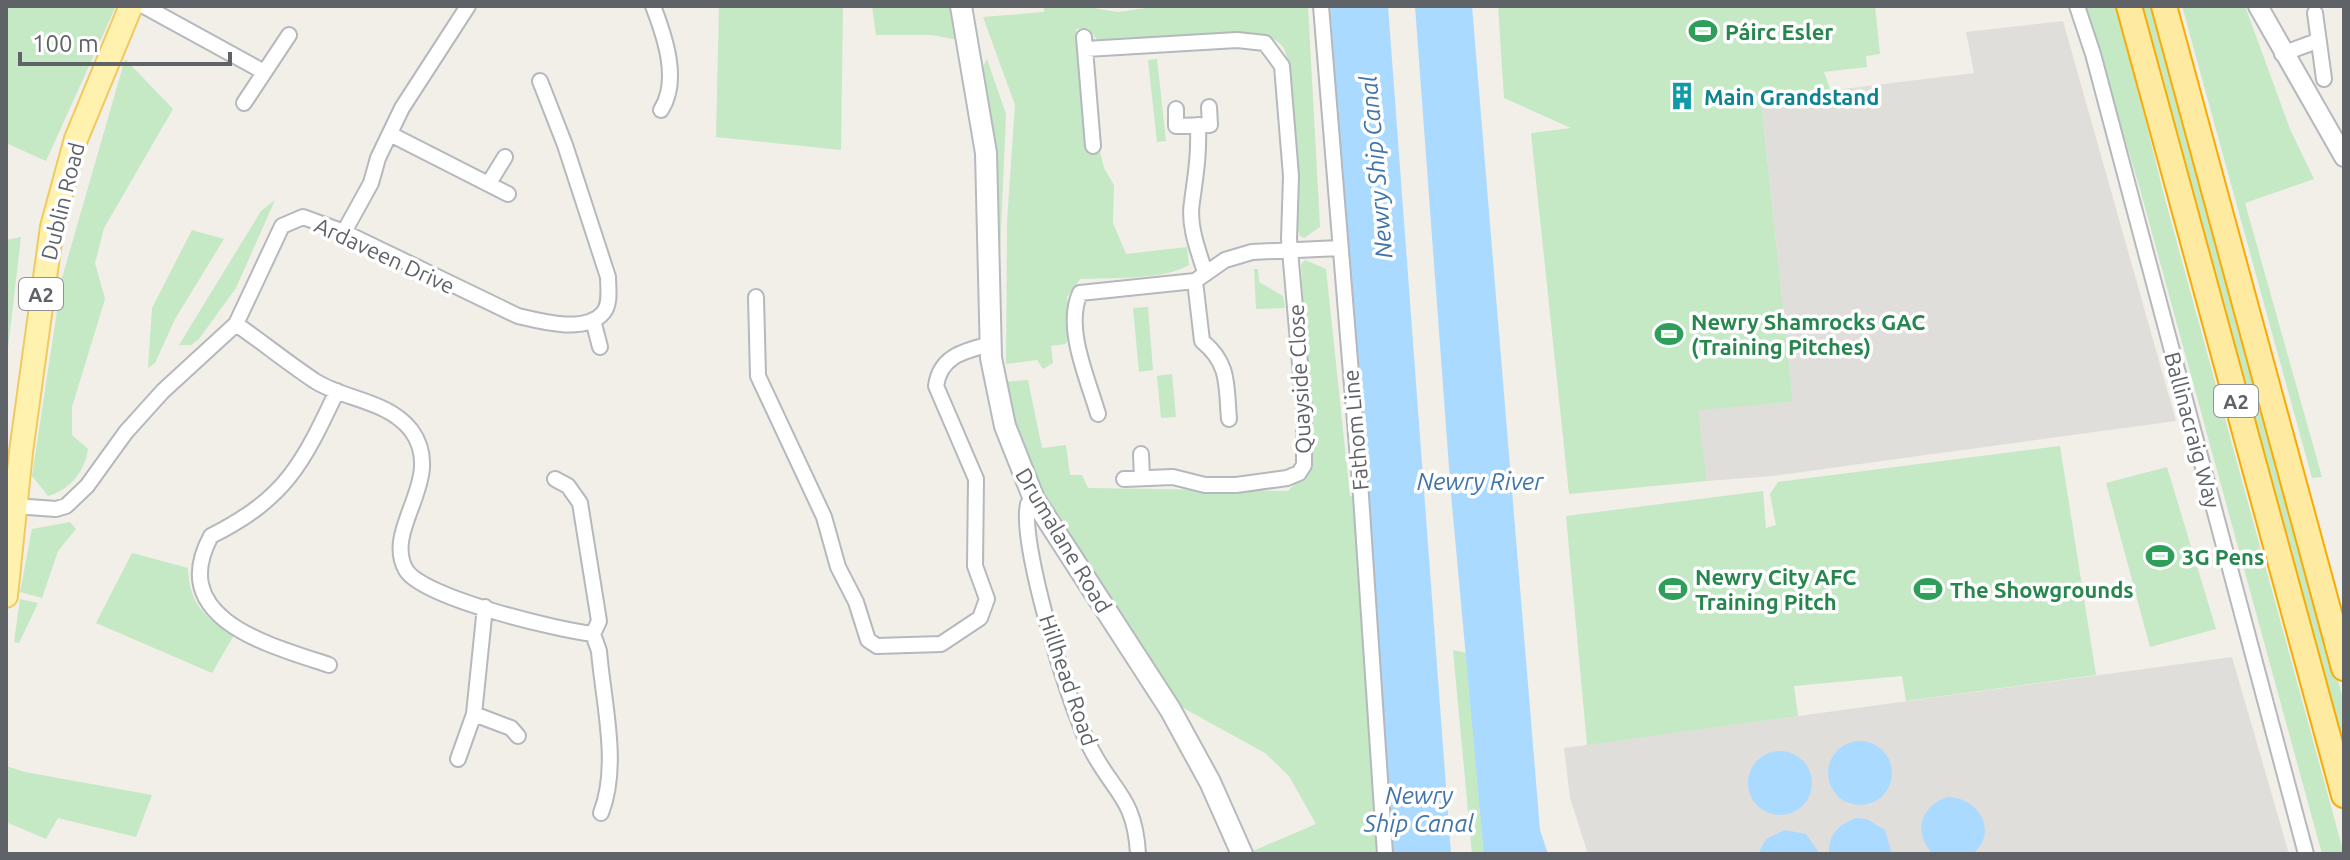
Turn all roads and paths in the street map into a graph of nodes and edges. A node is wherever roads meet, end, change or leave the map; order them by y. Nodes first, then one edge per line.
1 (131, 6) edge
2 (144, 6) edge
3 (468, 6) edge
4 (653, 6) edge
5 (961, 6) edge
6 (1321, 6) edge
7 (2077, 6) edge
8 (2129, 6) edge
9 (2164, 6) edge
10 (2258, 6) edge
11 (2315, 13) dead end
12 (289, 35) dead end
13 (2317, 41) junction
14 (2282, 54) junction
15 (264, 72) junction
16 (2324, 79) dead end
17 (540, 81) dead end
18 (244, 103) dead end
19 (1209, 107) dead end
20 (1176, 109) dead end
21 (661, 110) dead end
22 (1198, 125) junction
23 (390, 134) junction
24 (1093, 146) dead end
25 (505, 157) dead end
26 (2344, 157) edge
27 (489, 183) junction
28 (508, 194) dead end
29 (344, 232) junction
30 (1340, 248) junction
31 (1290, 249) junction
32 (1200, 276) junction
33 (756, 297) dead end
34 (593, 320) junction
35 (236, 324) junction
36 (991, 344) junction
37 (600, 347) dead end
38 (337, 391) junction
39 (1098, 414) dead end
40 (1229, 419) dead end
41 (1141, 454) dead end
42 (1142, 478) junction
43 (555, 479) dead end
44 (1124, 479) dead end
45 (1034, 499) junction
46 (14, 506) junction
47 (6, 596) edge
48 (485, 607) junction
49 (593, 634) junction
50 (329, 665) dead end
51 (2344, 668) edge
52 (474, 714) junction
53 (518, 736) dead end
54 (458, 759) dead end
55 (2344, 795) edge
56 (601, 813) dead end
57 (1138, 854) edge
58 (1242, 854) edge
59 (1385, 854) edge
60 (2306, 854) edge

1 - 46 main road, Dublin Road / A2
2 - 15 street
3 - 23 street
4 - 21 street
5 - 36 main road, Drumalane Road
6 - 30 street, Fathom Line
7 - 60 street, Ballinacraig Way
8 - 55 highway, A2
9 - 51 highway, A2
10 - 14 street
11 - 13 street
12 - 15 street
13 - 14 street
13 - 16 street
14 - 26 street
15 - 18 street
17 - 34 street
19 - 22 street
20 - 22 street
22 - 32 street
23 - 27 street
23 - 29 street
24 - 31 street, Quayside Close
25 - 27 street
27 - 28 street
29 - 34 street, Ardaveen Drive
29 - 35 street, Ardaveen Drive
30 - 31 street
30 - 59 street, Fathom Line
31 - 32 street
31 - 42 street, Quayside Close
32 - 39 street
32 - 40 street
33 - 36 street
34 - 37 street
35 - 38 street
35 - 46 street
36 - 45 main road, Drumalane Road
38 - 48 street
38 - 50 street
41 - 42 street
42 - 44 street, Quayside Close
43 - 49 street
45 - 57 street, Hillhead Road
45 - 58 main road, Drumalane Road
46 - 47 main road, Dublin Road / A2
48 - 49 street
48 - 52 street
49 - 56 street
52 - 53 street
52 - 54 street

